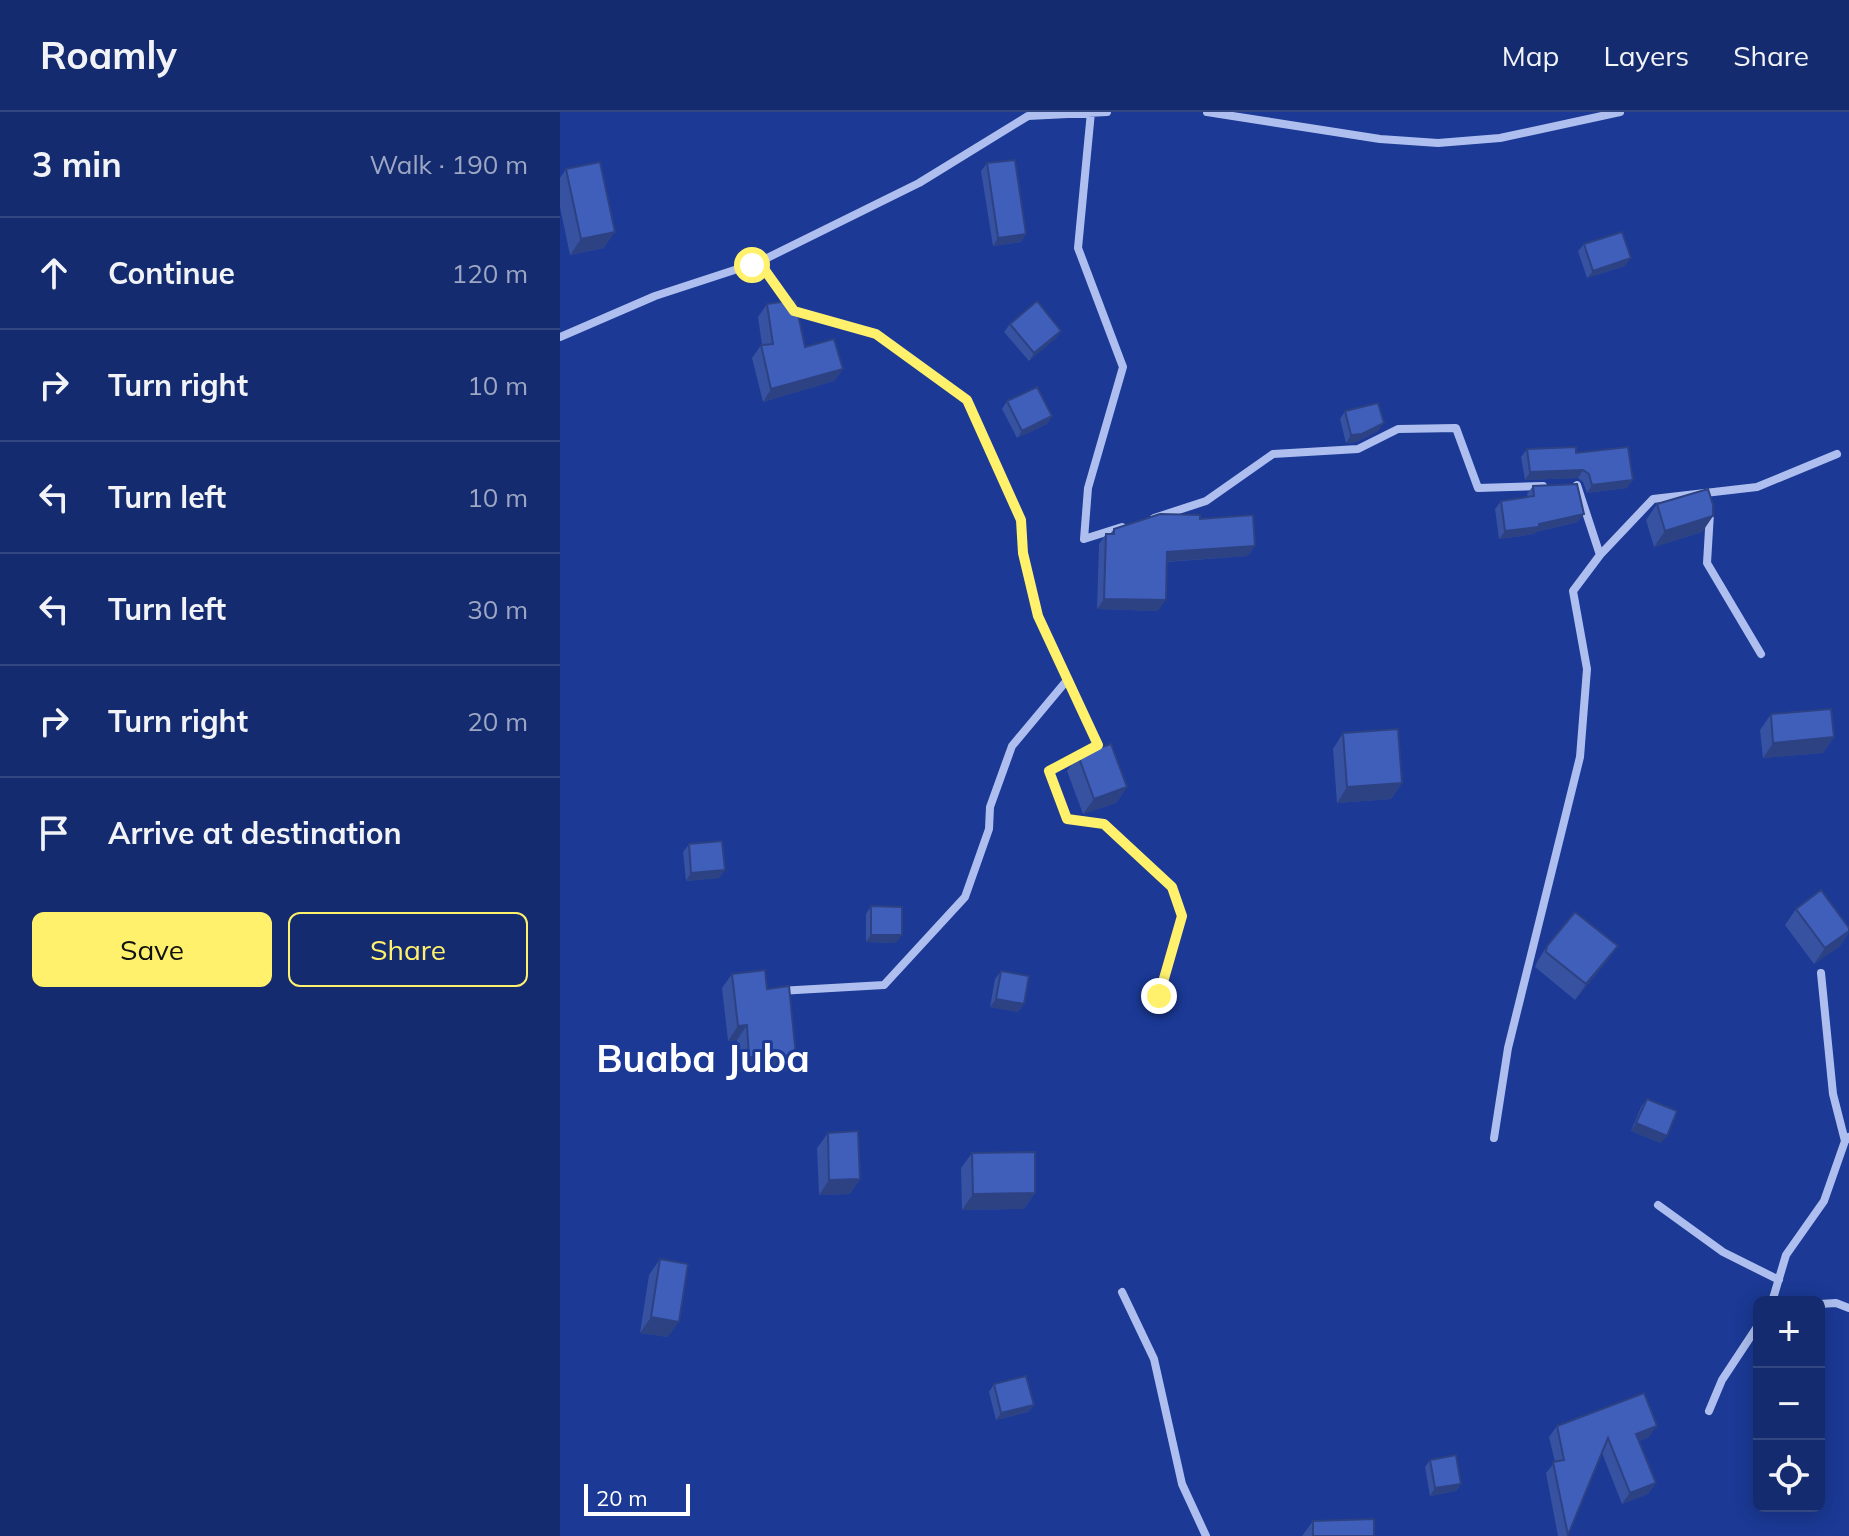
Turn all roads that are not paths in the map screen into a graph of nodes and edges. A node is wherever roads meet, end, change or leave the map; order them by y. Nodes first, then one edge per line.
1 (1091, 112) edge
2 (1107, 112) edge
3 (1207, 112) edge
4 (1620, 112) edge
5 (759, 262) junction
6 (560, 337) edge
7 (1837, 454) dead end
8 (1562, 485) edge
9 (1548, 486) edge
10 (1711, 492) junction
11 (1145, 520) edge
12 (1130, 525) edge
13 (1600, 555) junction
14 (1761, 654) dead end
15 (1068, 679) junction
16 (1821, 973) dead end
17 (772, 991) edge
18 (1159, 996) dead end
19 (1494, 1138) dead end
20 (1847, 1139) edge
21 (1658, 1205) dead end
22 (1779, 1280) junction
23 (1122, 1292) dead end
24 (1774, 1296) edge
25 (1825, 1304) edge
26 (1849, 1308) edge
27 (1753, 1333) edge
28 (1709, 1411) dead end
29 (1206, 1536) edge

1 - 2 street
1 - 5 street
1 - 12 street
3 - 4 street
5 - 6 street
5 - 15 street
7 - 10 street
8 - 13 street
9 - 11 street
10 - 13 street
10 - 14 street
13 - 19 street
15 - 17 street
15 - 18 street
16 - 20 street
20 - 22 street
21 - 22 street
22 - 24 street
23 - 29 street
25 - 26 street
27 - 28 street

